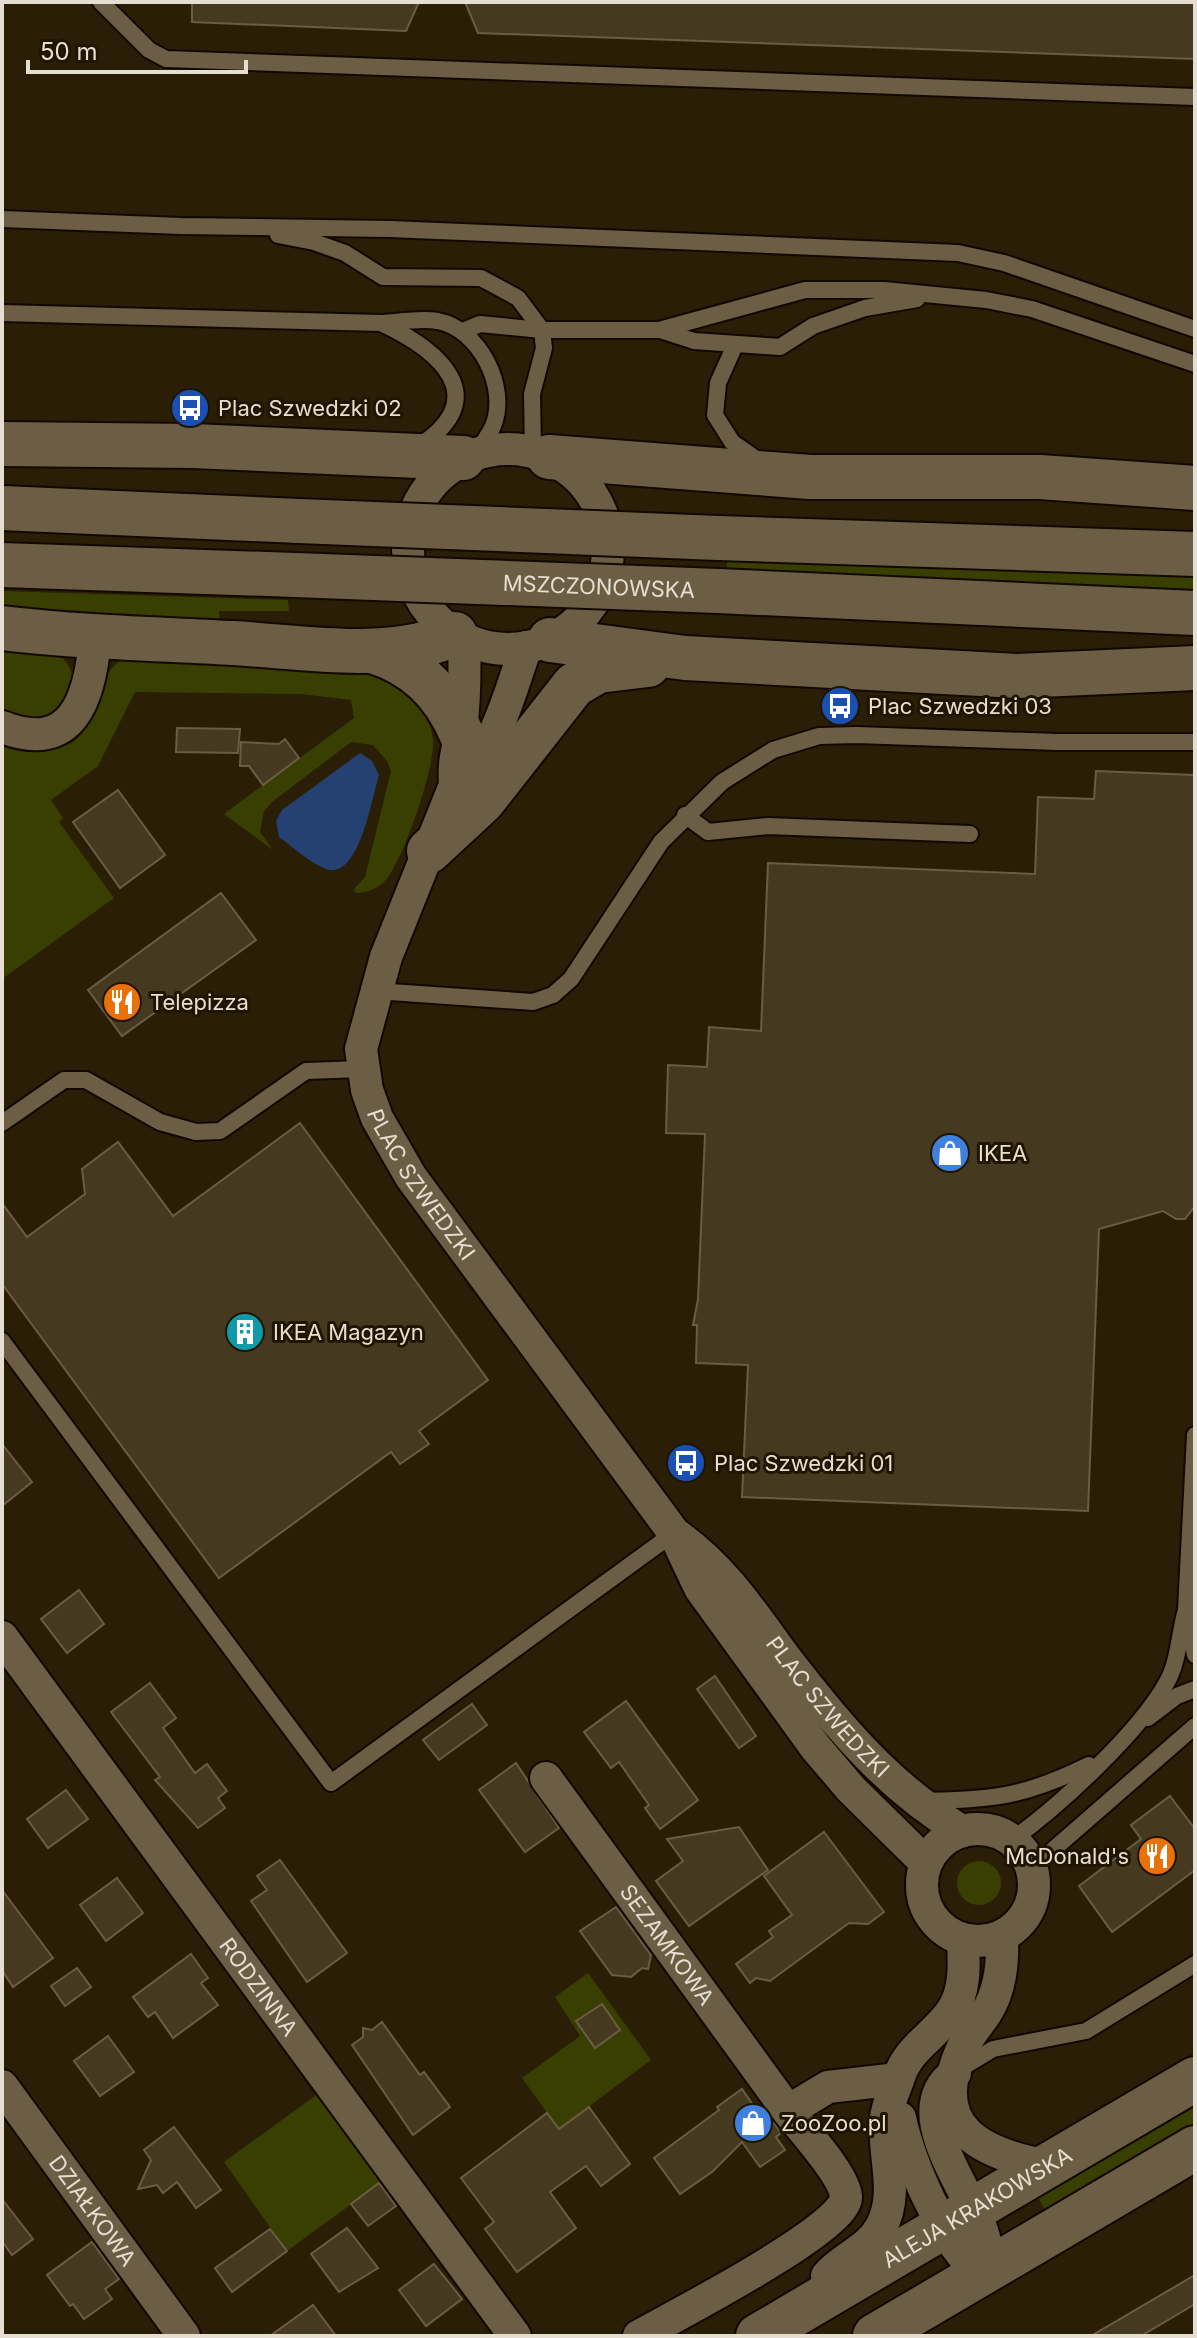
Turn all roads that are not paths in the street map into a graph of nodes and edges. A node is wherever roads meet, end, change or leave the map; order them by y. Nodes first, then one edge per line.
1 (101, 2) edge
2 (1195, 97) edge
3 (2, 219) edge
4 (232, 227) junction
5 (938, 295) junction
6 (2, 313) edge
7 (381, 323) junction
8 (1195, 329) edge
9 (542, 330) junction
10 (659, 330) junction
11 (463, 331) junction
12 (735, 345) junction
13 (1195, 364) edge
14 (2, 444) edge
15 (541, 454) junction
16 (397, 455) junction
17 (470, 456) junction
18 (810, 477) junction
19 (1195, 488) edge
20 (2, 508) edge
21 (1195, 554) edge
22 (2, 565) edge
23 (1195, 613) edge
24 (2, 628) edge
25 (460, 636) junction
26 (95, 639) junction
27 (538, 644) junction
28 (369, 650) junction
29 (685, 658) junction
30 (1195, 668) edge
31 (2, 727) edge
32 (461, 733) junction
33 (1195, 742) edge
34 (455, 785) junction
35 (685, 815) junction
36 (970, 834) dead end
37 (429, 851) junction
38 (376, 991) junction
39 (362, 1069) junction
40 (2, 1123) edge
41 (2, 1341) edge
42 (1195, 1435) edge
43 (674, 1533) junction
44 (1186, 1610) junction
45 (2, 1637) edge
46 (1195, 1655) edge
47 (1195, 1689) edge
48 (1195, 1726) edge
49 (1127, 1734) junction
50 (1104, 1757) junction
51 (546, 1778) dead end
52 (914, 1801) junction
53 (962, 1831) junction
54 (1012, 1840) junction
55 (926, 1863) junction
56 (1031, 1869) junction
57 (1002, 1936) junction
58 (963, 1940) junction
59 (1195, 1964) edge
60 (955, 2073) junction
61 (898, 2079) junction
62 (1195, 2079) edge
63 (2, 2086) edge
64 (788, 2111) junction
65 (1195, 2148) edge
66 (1048, 2166) junction
67 (958, 2219) junction
68 (980, 2273) junction
69 (776, 2326) edge
70 (184, 2336) edge
71 (515, 2336) edge
72 (639, 2336) edge
73 (875, 2336) edge

1 - 2 lane
3 - 4 lane
4 - 8 lane
4 - 9 lane
5 - 10 lane
5 - 12 lane
5 - 13 lane
6 - 7 lane
7 - 11 lane
7 - 16 lane
9 - 10 lane
9 - 11 lane
9 - 15 lane
10 - 12 lane
11 - 17 lane
12 - 18 lane
14 - 16 main road
15 - 17 street
15 - 18 main road
15 - 27 street
16 - 17 main road
17 - 25 street
18 - 19 main road
20 - 21 main road, bridge
22 - 23 main road, MSZCZONOWSKA, bridge
24 - 26 main road
25 - 27 street
25 - 28 main road
25 - 32 street
26 - 28 main road
26 - 31 street
27 - 29 main road
27 - 34 street
28 - 32 main road
29 - 30 main road
29 - 37 main road
32 - 34 street
33 - 35 lane
34 - 37 street, PLAC SZWEDZKI
35 - 36 lane
35 - 38 lane
37 - 38 street, PLAC SZWEDZKI
38 - 39 street, PLAC SZWEDZKI
39 - 40 lane
39 - 43 street, PLAC SZWEDZKI
41 - 43 lane
42 - 44 lane
43 - 52 street, PLAC SZWEDZKI
43 - 55 street, PLAC SZWEDZKI
44 - 46 lane
44 - 49 lane
45 - 71 street, RODZINNA
47 - 49 lane
48 - 56 lane
49 - 50 lane
50 - 52 lane
50 - 54 lane
51 - 64 street, SEZAMKOWA
52 - 53 street, PLAC SZWEDZKI
53 - 54 street
53 - 55 street
54 - 56 street
55 - 58 street
56 - 57 street
57 - 58 street
57 - 60 street
58 - 61 street
59 - 60 lane
60 - 66 street
60 - 67 street
61 - 64 street
61 - 67 street
61 - 69 street
62 - 66 main road, ALEJA KRAKOWSKA
63 - 70 street, DZIAŁKOWA
64 - 72 street
65 - 68 main road
66 - 67 main road, ALEJA KRAKOWSKA
67 - 68 street
67 - 69 main road, ALEJA KRAKOWSKA
68 - 73 main road

